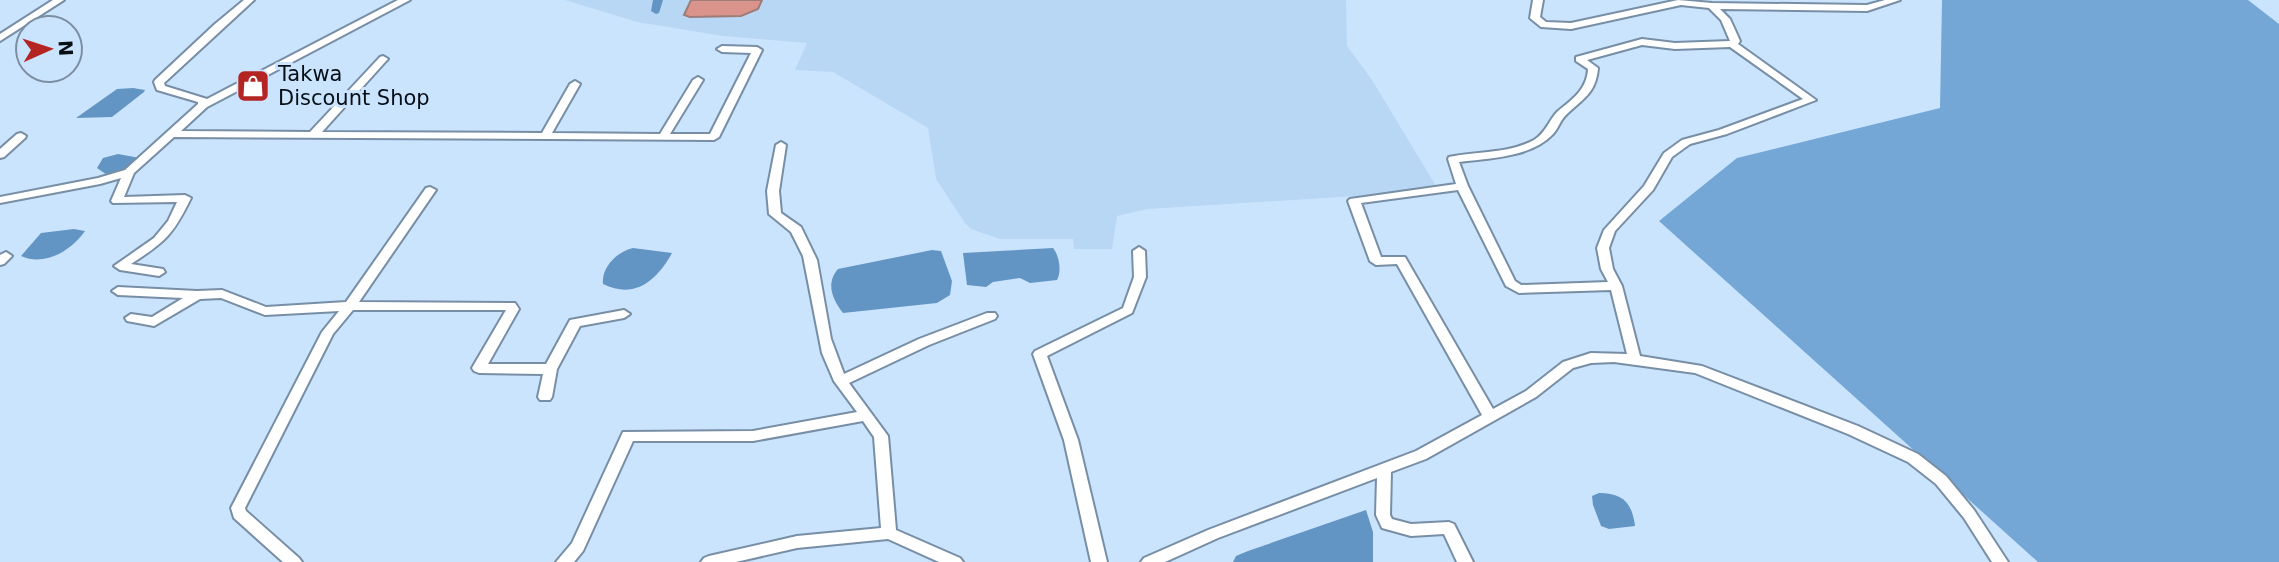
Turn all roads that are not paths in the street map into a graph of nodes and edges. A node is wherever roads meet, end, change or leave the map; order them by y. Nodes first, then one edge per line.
1 (59, 0) edge
2 (249, 0) edge
3 (405, 0) edge
4 (1538, 0) edge
5 (1683, 0) edge
6 (1895, 0) edge
7 (1695, 4) junction
8 (1712, 6) junction
9 (0, 38) edge
10 (1732, 44) junction
11 (722, 49) dead end
12 (383, 59) dead end
13 (698, 80) dead end
14 (575, 85) dead end
15 (203, 105) junction
16 (171, 134) junction
17 (313, 135) junction
18 (546, 135) junction
19 (664, 135) junction
20 (21, 136) dead end
21 (781, 145) dead end
22 (0, 155) edge
23 (129, 172) junction
24 (1462, 186) junction
25 (430, 190) dead end
26 (5, 200) edge
27 (0, 208) edge
28 (1139, 251) dead end
29 (0, 255) edge
30 (0, 261) edge
31 (159, 272) dead end
32 (1616, 286) junction
33 (118, 291) dead end
34 (197, 295) junction
35 (350, 306) junction
36 (624, 314) dead end
37 (991, 316) dead end
38 (131, 318) dead end
39 (1634, 358) junction
40 (551, 369) junction
41 (841, 381) junction
42 (545, 397) dead end
43 (865, 416) junction
44 (1490, 416) junction
45 (1384, 469) junction
46 (889, 533) junction
47 (294, 562) edge
48 (564, 562) edge
49 (709, 562) edge
50 (955, 562) edge
51 (1099, 562) edge
52 (1149, 562) edge
53 (1465, 562) edge
54 (2000, 562) edge

1 - 9 street
2 - 15 street
3 - 15 street
4 - 7 street
5 - 7 street
6 - 8 street
7 - 8 street
8 - 10 street
10 - 24 street
10 - 32 street
11 - 19 street
12 - 17 street
13 - 19 street
14 - 18 street
15 - 16 street
16 - 17 street
16 - 23 street
17 - 18 street
18 - 19 street
20 - 22 street
21 - 41 street
23 - 26 street
23 - 31 street
24 - 32 street
24 - 44 street
25 - 35 street
26 - 27 street
28 - 51 street
29 - 30 street
32 - 39 street
33 - 34 street
34 - 35 street
34 - 38 street
35 - 40 street
35 - 47 street
36 - 40 street
37 - 41 street
39 - 44 street
39 - 54 street
40 - 42 street
41 - 43 street
43 - 46 street
43 - 48 street
44 - 45 street
45 - 52 street
45 - 53 street
46 - 49 street
46 - 50 street

